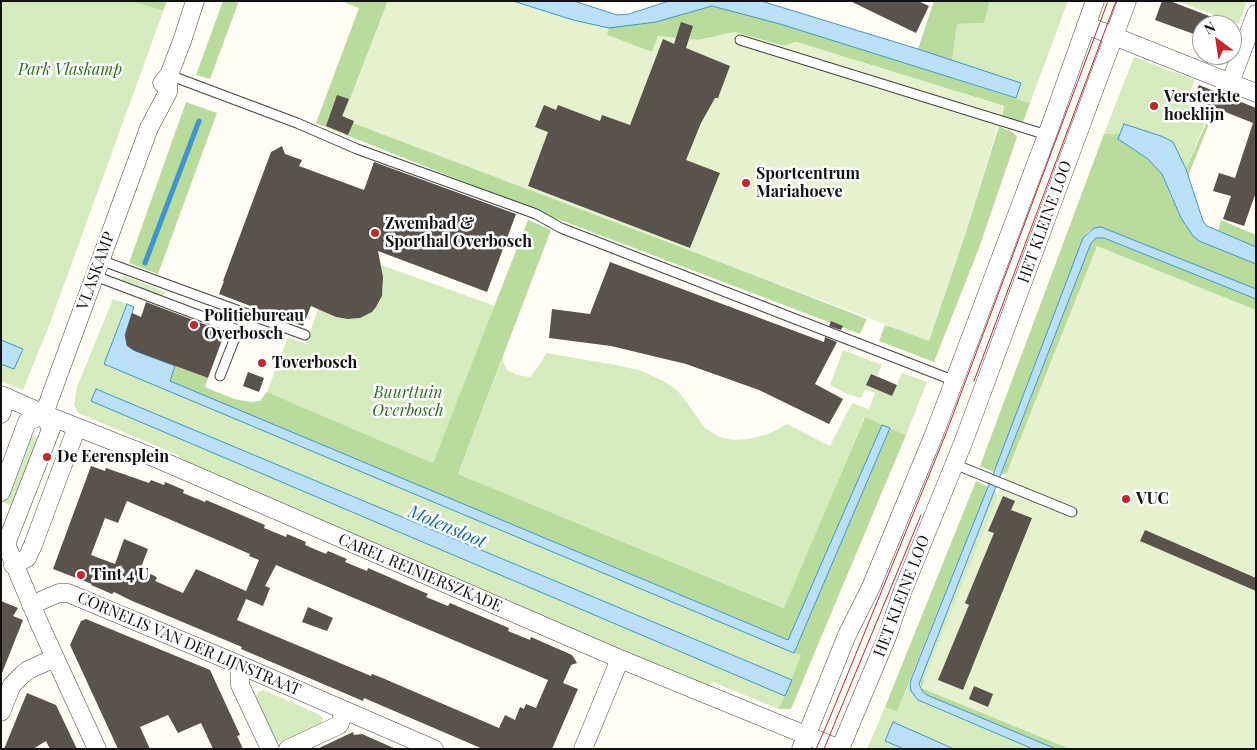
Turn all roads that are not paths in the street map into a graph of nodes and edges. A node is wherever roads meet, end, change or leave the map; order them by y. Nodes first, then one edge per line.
1 (195, 1) edge
2 (1095, 1) edge
3 (1127, 1) edge
4 (1256, 14) edge
5 (1086, 26) junction
6 (1114, 36) junction
7 (740, 40) dead end
8 (169, 75) junction
9 (1230, 83) junction
10 (1256, 93) edge
11 (1047, 135) junction
12 (98, 268) junction
13 (305, 336) dead end
14 (220, 376) dead end
15 (955, 381) junction
16 (4, 396) edge
17 (1, 414) edge
18 (44, 414) junction
19 (77, 428) junction
20 (935, 432) junction
21 (963, 443) junction
22 (954, 464) junction
23 (1, 492) edge
24 (1072, 512) dead end
25 (4, 543) edge
26 (13, 565) junction
27 (31, 605) junction
28 (55, 658) junction
29 (620, 659) junction
30 (240, 665) junction
31 (345, 711) junction
32 (1, 712) edge
33 (804, 742) edge
34 (97, 749) edge
35 (270, 749) edge
36 (288, 749) edge
37 (434, 749) edge
38 (583, 749) edge
39 (840, 749) edge

1 - 8 street, VLASKAMP
2 - 5 street, HET KLEINE LOO
3 - 6 street, HET KLEINE LOO
4 - 9 street
5 - 6 street
5 - 11 street, HET KLEINE LOO
6 - 9 street
6 - 21 street, HET KLEINE LOO
7 - 11 lane
8 - 12 street, VLASKAMP
8 - 15 lane
9 - 10 street
11 - 15 street, HET KLEINE LOO
12 - 13 lane
12 - 14 lane
12 - 18 street, VLASKAMP
15 - 20 street, HET KLEINE LOO
16 - 17 street
16 - 18 street, CAREL REINIERSZKADE
18 - 19 street, CAREL REINIERSZKADE
18 - 23 street
18 - 25 street
19 - 26 street
19 - 29 street, CAREL REINIERSZKADE
20 - 21 street
20 - 33 street, HET KLEINE LOO
21 - 22 street, HET KLEINE LOO
22 - 24 lane
22 - 39 street, HET KLEINE LOO
25 - 26 street
26 - 27 street
27 - 28 street
27 - 30 street, CORNELIS VAN DER LIJNSTRAAT
28 - 32 street
28 - 34 street
29 - 33 street, CAREL REINIERSZKADE
29 - 38 street
30 - 31 street, CORNELIS VAN DER LIJNSTRAAT
30 - 35 street
31 - 36 street
31 - 37 street, CORNELIS VAN DER LIJNSTRAAT
33 - 39 street, CAREL REINIERSZKADE

